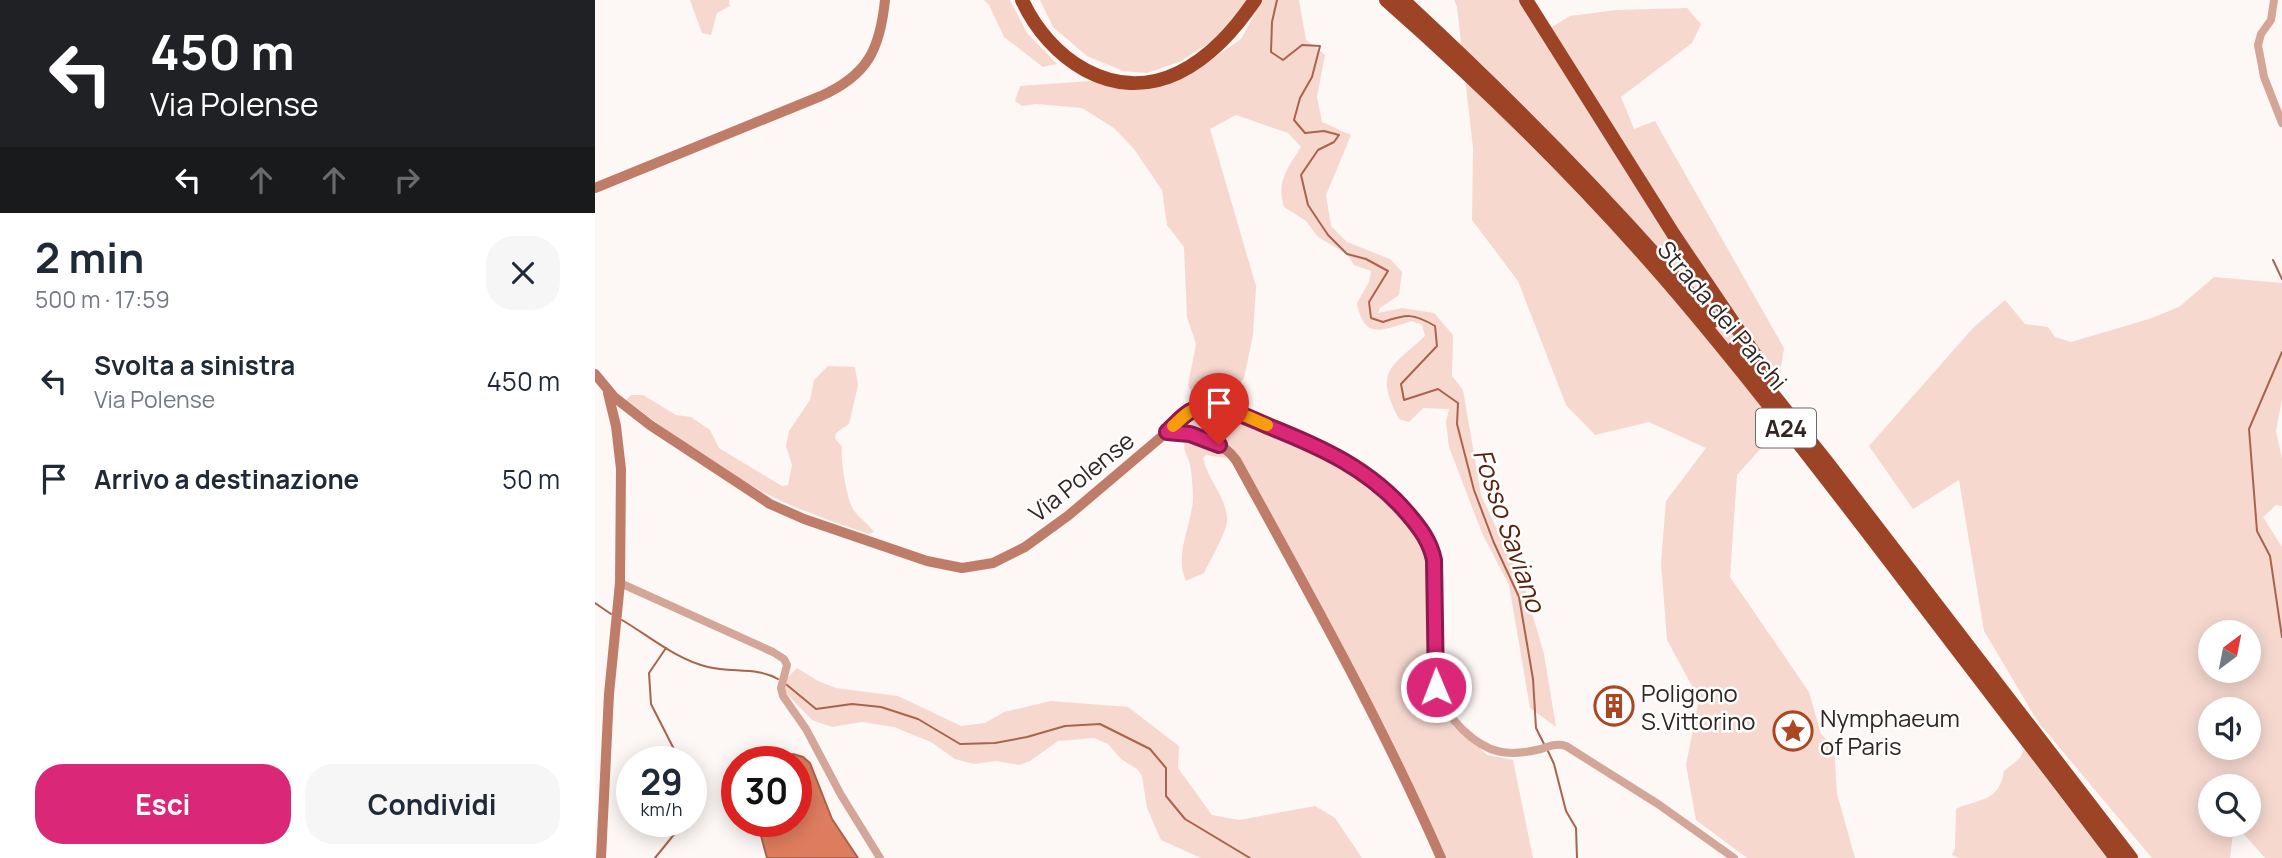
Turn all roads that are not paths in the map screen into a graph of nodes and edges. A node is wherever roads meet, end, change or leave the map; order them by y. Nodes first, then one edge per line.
1 (885, 0) edge
2 (1023, 0) edge
3 (1386, 0) edge
4 (1403, 0) edge
5 (1526, 0) edge
6 (2274, 0) edge
7 (1252, 4) edge
8 (2282, 123) edge
9 (1551, 150) junction
10 (595, 188) edge
11 (595, 374) edge
12 (607, 391) junction
13 (1167, 432) junction
14 (1827, 462) junction
15 (620, 583) junction
16 (2011, 710) junction
17 (601, 858) edge
18 (880, 858) edge
19 (1441, 858) edge
20 (1734, 858) edge
21 (2116, 858) edge
22 (2131, 858) edge

1 - 10 street
2 - 7 highway
3 - 9 highway, Strada dei Parchi / A24
4 - 9 highway, Strada dei Parchi / A24
5 - 14 highway
6 - 8 street
9 - 14 highway, Strada dei Parchi / A24
9 - 16 highway, Strada dei Parchi / A24
11 - 12 street, Via Polense
12 - 13 street, Via Polense
12 - 15 street
13 - 19 street, Via Polense
13 - 20 street
14 - 16 highway, Strada dei Parchi / A24
15 - 17 street
15 - 18 street
16 - 21 highway, Strada dei Parchi / A24
16 - 22 highway, Strada dei Parchi / A24

